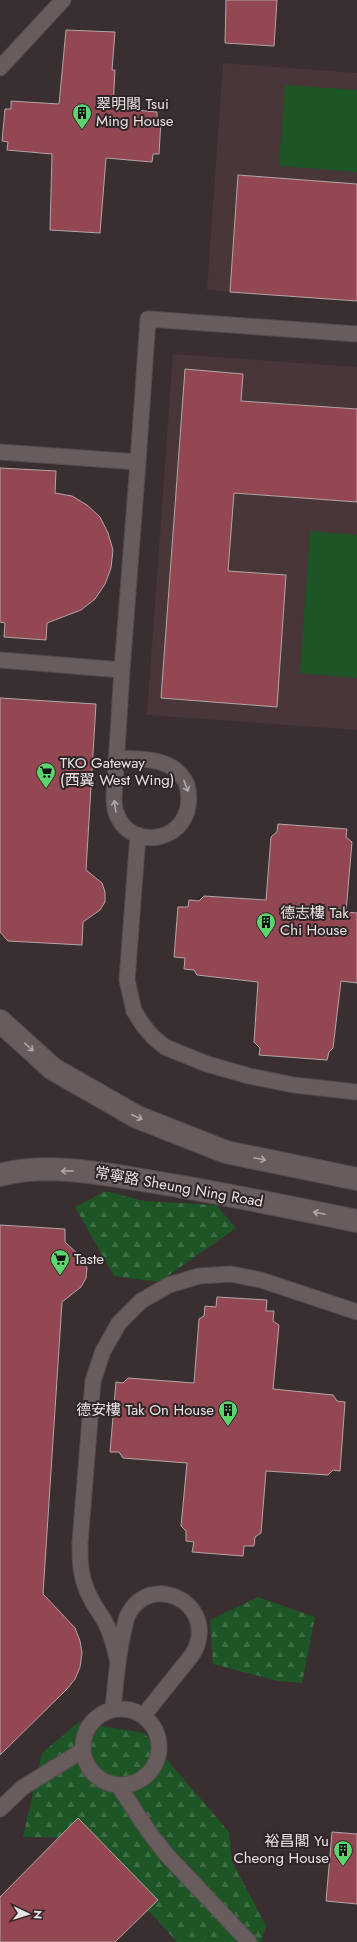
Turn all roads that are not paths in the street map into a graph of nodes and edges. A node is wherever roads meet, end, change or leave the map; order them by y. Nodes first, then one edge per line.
1 (64, 0) edge
2 (0, 68) edge
3 (357, 334) edge
4 (0, 452) edge
5 (138, 462) junction
6 (0, 660) edge
7 (122, 670) junction
8 (116, 758) junction
9 (138, 835) junction
10 (0, 1021) edge
11 (357, 1092) edge
12 (0, 1175) edge
13 (357, 1179) edge
14 (357, 1221) edge
15 (357, 1312) edge
16 (117, 1658) junction
17 (113, 1709) junction
18 (144, 1715) junction
19 (83, 1750) junction
20 (118, 1785) junction
21 (0, 1809) edge
22 (249, 1942) edge

1 - 2 lane
3 - 5 lane
4 - 5 lane
5 - 7 lane
6 - 7 lane
7 - 8 lane
9 -> 8 lane
8 -> 9 lane
9 - 11 lane
10 -> 13 street
14 -> 12 street, 常寧路 Sheung Ning Road
15 - 16 lane
16 - 17 lane
16 - 18 lane
17 - 18 lane
17 - 19 lane
18 - 20 lane
19 - 20 lane
19 - 21 lane
20 - 22 lane

